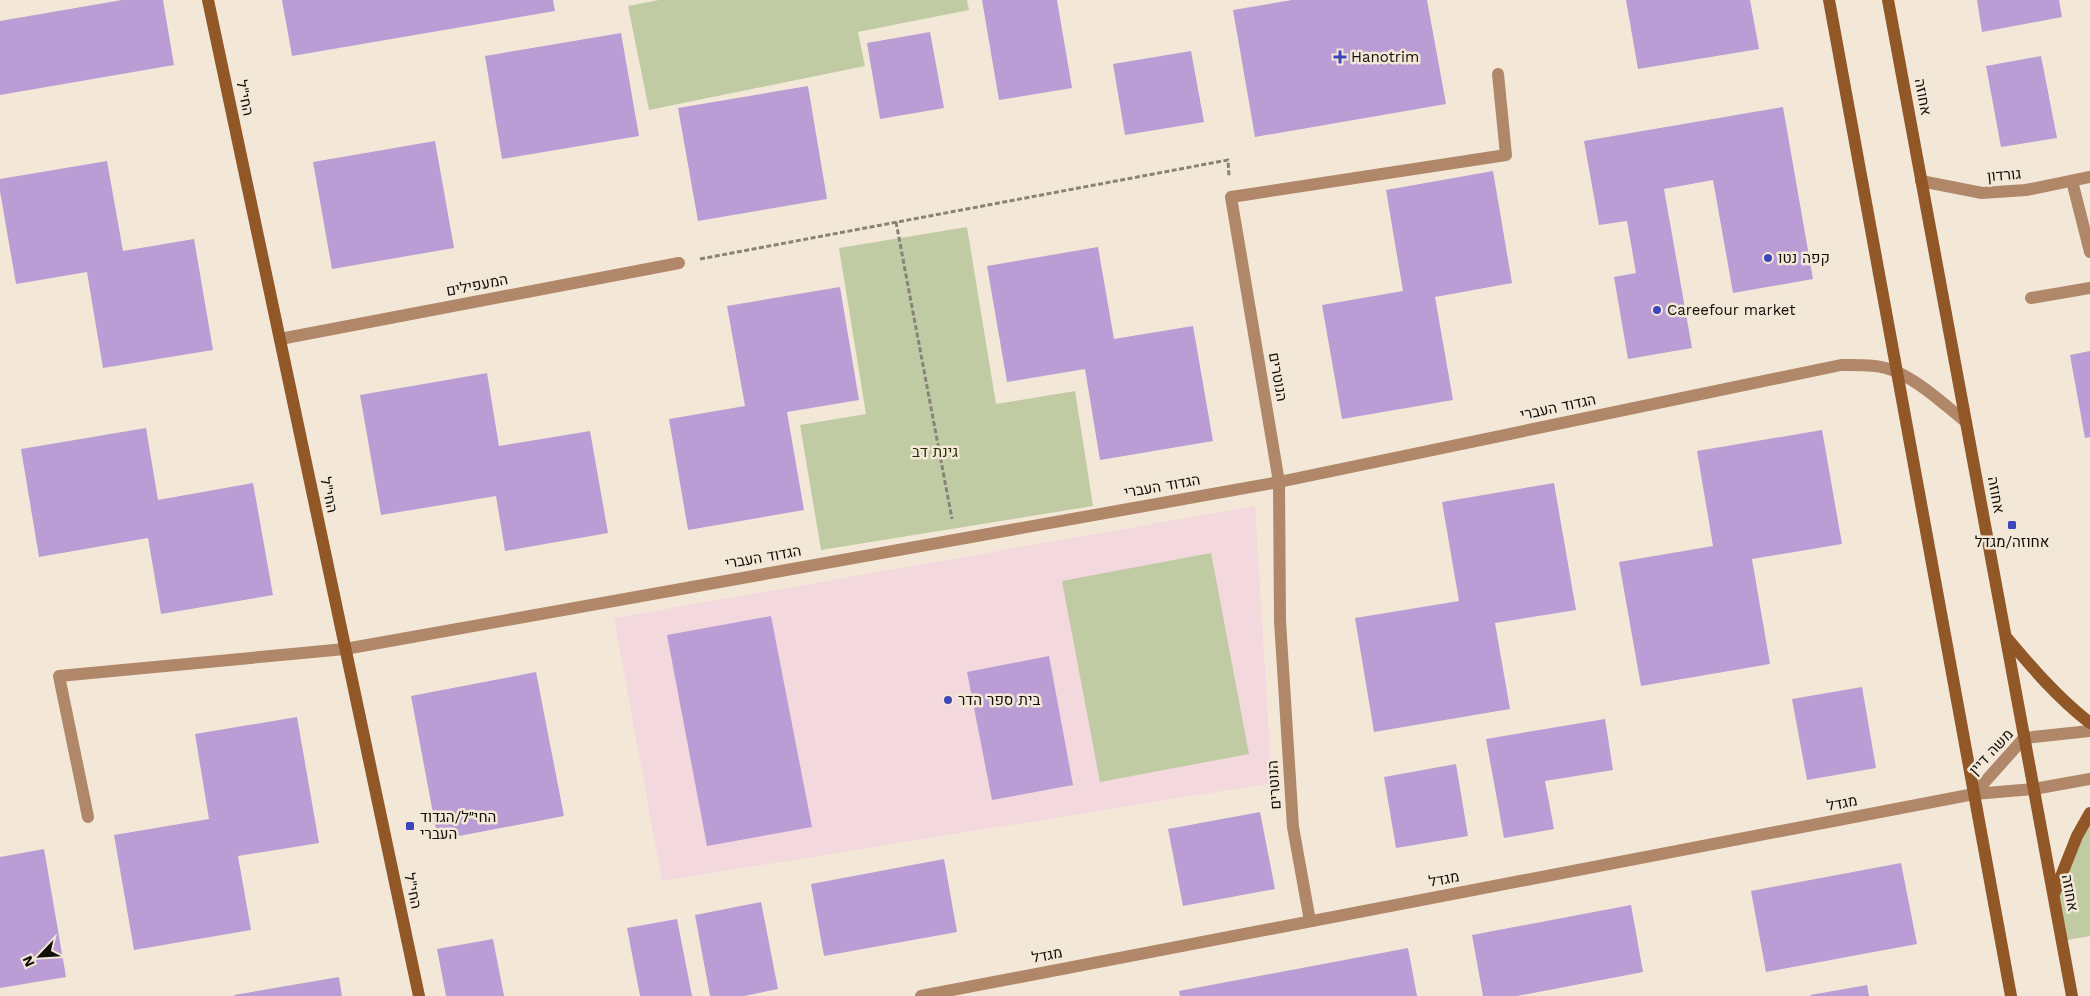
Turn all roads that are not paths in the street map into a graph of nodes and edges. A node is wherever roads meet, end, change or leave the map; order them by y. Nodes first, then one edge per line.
1 (208, 0) edge
2 (1829, 0) edge
3 (1888, 0) edge
4 (1498, 74) dead end
5 (2090, 177) edge
6 (1921, 181) junction
7 (2072, 181) junction
8 (2090, 252) edge
9 (680, 262) road end
10 (2090, 288) edge
11 (2031, 298) dead end
12 (280, 339) junction
13 (1897, 372) junction
14 (1966, 422) junction
15 (1279, 482) junction
16 (2005, 635) junction
17 (345, 649) junction
18 (2090, 723) edge
19 (2090, 731) edge
20 (2024, 738) junction
21 (2090, 780) edge
22 (2034, 789) junction
23 (1974, 794) junction
24 (2090, 813) edge
25 (88, 817) dead end
26 (2054, 894) junction
27 (1310, 921) junction
28 (418, 996) edge
29 (921, 996) edge
30 (2011, 996) edge
31 (2072, 996) edge

1 - 12 main road, החי"ל
2 - 13 main road
3 - 6 main road, אחוזה
4 - 15 street, הנוטרים
5 - 7 street, גורדון
6 - 7 street, גורדון
6 - 14 main road, אחוזה
7 - 8 street
9 - 12 street, המעפילים
10 - 11 street
12 - 17 main road, החי"ל
13 - 14 street, הגדוד העברי
13 - 15 street, הגדוד העברי
13 - 23 main road
14 - 16 main road, אחוזה
15 - 17 street, הגדוד העברי
15 - 27 street, הנוטרים
16 - 18 main road
16 - 20 main road, אחוזה
17 - 25 street, הגדוד העברי
17 - 28 main road, החי"ל
19 - 20 street, משה דיין
20 - 22 main road, אחוזה
20 - 23 street, משה דיין
21 - 22 street, משה דיין
22 - 23 street, משה דיין
22 - 26 main road, אחוזה
23 - 27 street, מגדל
23 - 30 main road
24 - 26 main road
26 - 31 main road, אחוזה
27 - 29 street, מגדל

